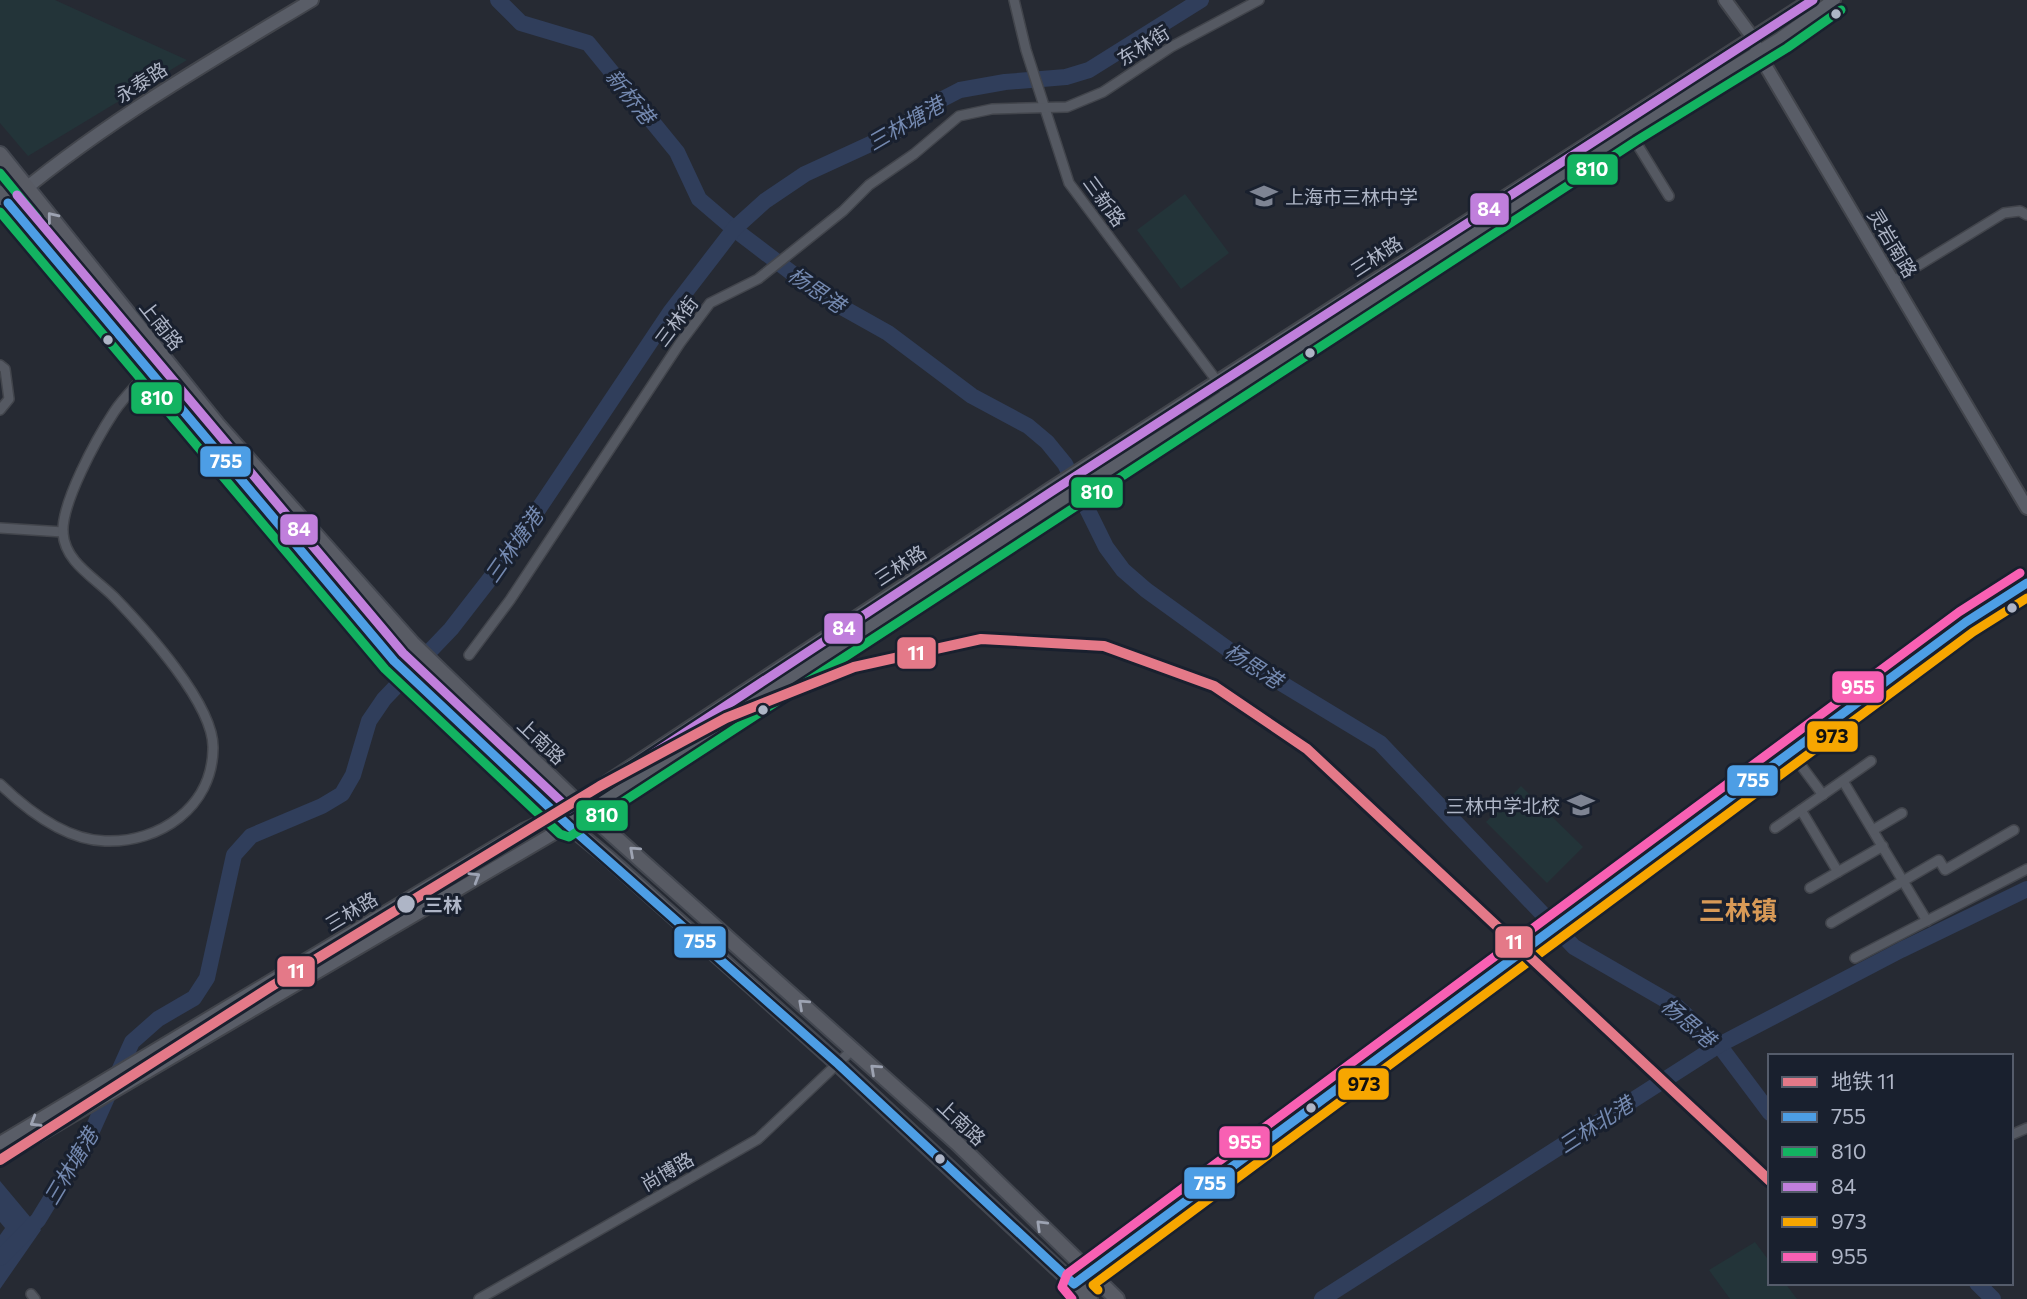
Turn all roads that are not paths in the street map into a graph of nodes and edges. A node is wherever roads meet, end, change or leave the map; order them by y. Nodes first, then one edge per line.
1 (312, 0) edge
2 (1014, 0) edge
3 (1259, 0) edge
4 (1725, 0) edge
5 (1811, 0) edge
6 (1834, 0) edge
7 (1753, 38) junction
8 (1758, 53) junction
9 (1042, 105) junction
10 (1629, 131) junction
11 (0, 154) edge
12 (28, 186) junction
13 (1669, 196) dead end
14 (3, 201) edge
15 (2027, 215) edge
16 (1893, 281) junction
17 (0, 365) edge
18 (148, 372) junction
19 (1222, 389) junction
20 (0, 410) edge
21 (2027, 508) edge
22 (0, 528) edge
23 (63, 532) junction
24 (2027, 583) edge
25 (469, 654) dead end
26 (1791, 752) junction
27 (1871, 761) dead end
28 (1843, 780) junction
29 (0, 784) edge
30 (1823, 795) junction
31 (583, 807) junction
32 (1801, 810) junction
33 (1902, 813) dead end
34 (563, 820) junction
35 (1775, 828) dead end
36 (1873, 830) junction
37 (2014, 830) dead end
38 (1883, 846) junction
39 (2027, 869) edge
40 (1838, 872) junction
41 (1903, 880) junction
42 (1810, 888) dead end
43 (1927, 921) junction
44 (1831, 923) dead end
45 (1856, 958) dead end
46 (853, 1049) junction
47 (838, 1064) junction
48 (0, 1143) edge
49 (0, 1158) edge
50 (1090, 1272) junction
51 (1074, 1284) junction
52 (479, 1299) edge
53 (1090, 1299) edge
54 (1117, 1299) edge

1 - 12 main road, 永泰路
2 - 9 street, 三新路
3 - 9 street, 东林街
4 - 7 main road, 灵岩南路
5 - 7 main road, 三林路
6 - 8 main road, 三林路
7 - 8 main road, 灵岩南路
7 - 19 main road, 三林路
8 - 10 main road, 三林路
8 - 16 main road, 灵岩南路
9 - 19 street, 三新路
9 - 25 street, 三林街
10 - 13 street
10 - 19 main road, 三林路
11 - 12 main road, 上南路
12 - 14 main road, 永泰路
31 -> 12 main road, 上南路
14 - 18 main road, 上南路
15 - 16 street
16 - 21 main road, 灵岩南路
17 - 20 street
18 - 23 street
18 - 34 main road, 上南路
19 - 31 main road, 三林路
19 - 31 main road, 三林路
22 - 23 street
23 - 29 street
24 - 26 street
26 - 30 street
26 - 50 street
27 - 28 street
28 - 30 street
28 - 36 street
30 - 32 street
31 - 34 main road, 三林路
46 -> 31 main road, 上南路
32 - 35 street
32 - 40 street
33 - 36 street
34 - 47 main road, 上南路
34 -> 48 main road, 三林路
49 -> 34 main road, 三林路
36 - 38 street
37 - 41 street
38 - 40 street
38 - 41 street
39 - 43 street
40 - 42 street
41 - 43 street
41 - 44 street
43 - 45 street
46 - 47 street, 尚博路
50 -> 46 main road, 上南路
47 - 51 main road, 上南路
47 - 52 street, 尚博路
50 - 51 street
50 - 54 main road, 上南路
51 - 53 main road, 上南路

